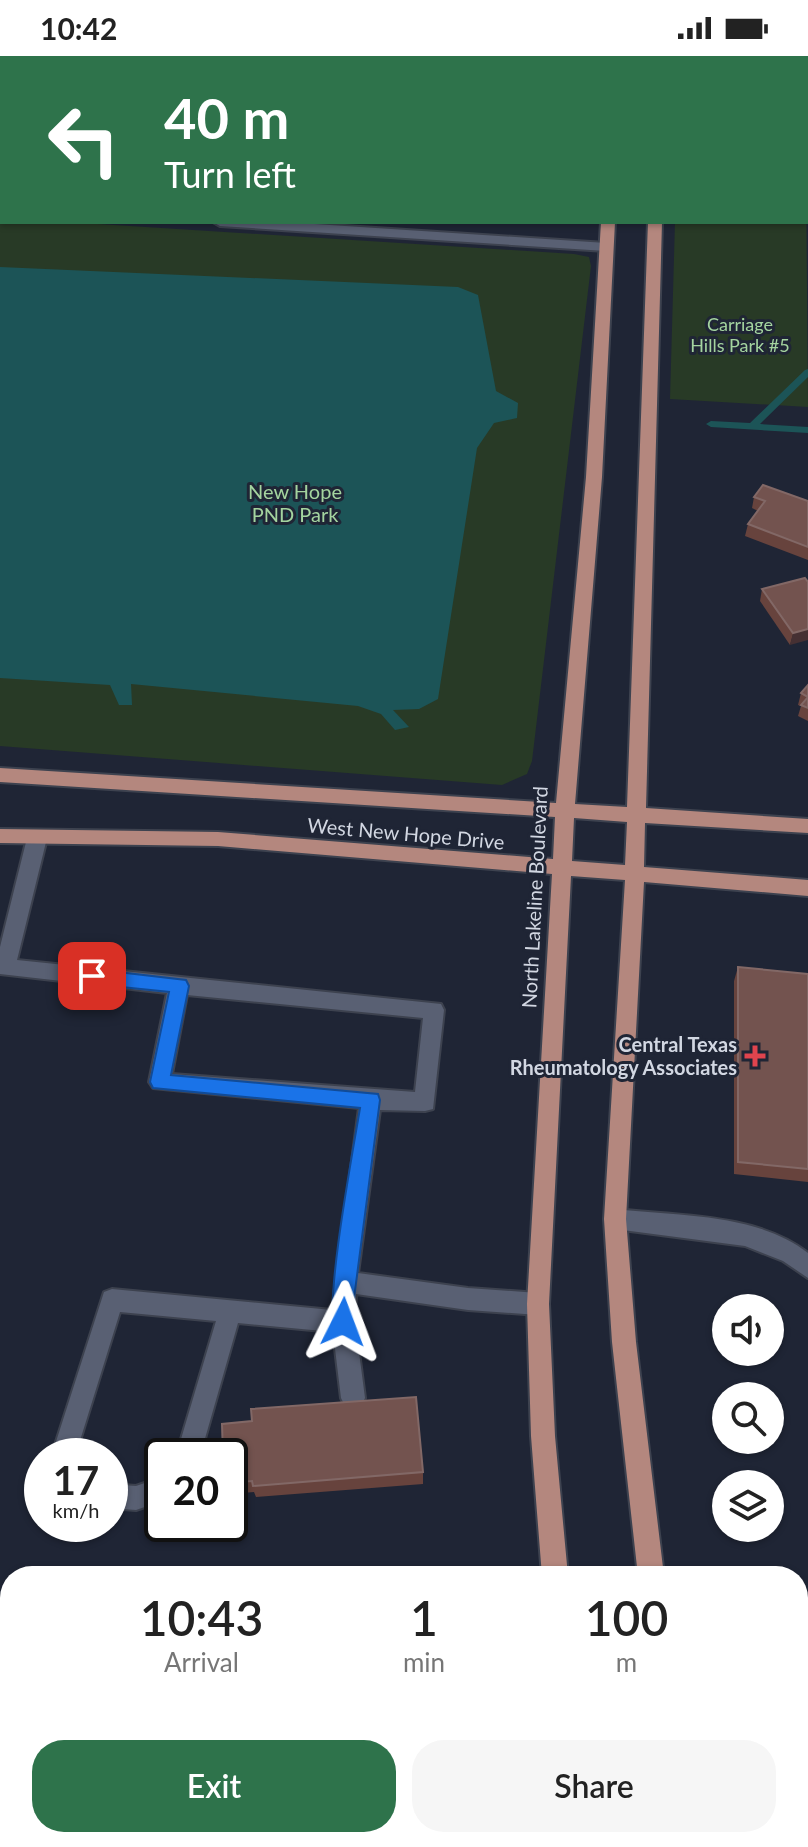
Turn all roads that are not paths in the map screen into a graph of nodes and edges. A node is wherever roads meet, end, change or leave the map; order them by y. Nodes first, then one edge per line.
1 (251, 224) edge
2 (608, 224) edge
3 (655, 224) edge
4 (606, 247) junction
5 (0, 775) edge
6 (565, 810) junction
7 (634, 814) junction
8 (808, 826) edge
9 (0, 836) edge
10 (37, 838) junction
11 (562, 868) junction
12 (633, 872) junction
13 (808, 888) edge
14 (179, 986) junction
15 (371, 1100) junction
16 (615, 1219) junction
17 (808, 1267) edge
18 (345, 1282) junction
19 (538, 1304) junction
20 (230, 1312) junction
21 (343, 1322) junction
22 (353, 1398) edge
23 (69, 1438) edge
24 (193, 1438) edge
25 (554, 1566) edge
26 (650, 1566) edge

1 - 4 lane
2 - 4 main road, North Lakeline Boulevard
3 - 7 main road
4 - 6 main road, North Lakeline Boulevard
5 - 6 main road, West New Hope Drive
6 - 7 main road, West New Hope Drive
6 - 11 main road, North Lakeline Boulevard
7 - 8 main road, West New Hope Drive
7 - 12 main road
9 - 10 main road, West New Hope Drive
10 - 11 main road, West New Hope Drive
10 - 14 lane
11 - 12 main road, West New Hope Drive
11 - 19 main road, North Lakeline Boulevard
12 - 13 main road, West New Hope Drive
12 - 16 main road
14 - 15 lane
14 - 15 lane
15 - 18 lane
16 - 17 lane
16 - 26 main road
18 - 19 lane
18 - 21 lane
19 - 25 main road, North Lakeline Boulevard
20 - 21 lane
20 - 23 lane
20 - 24 lane
21 - 22 lane

